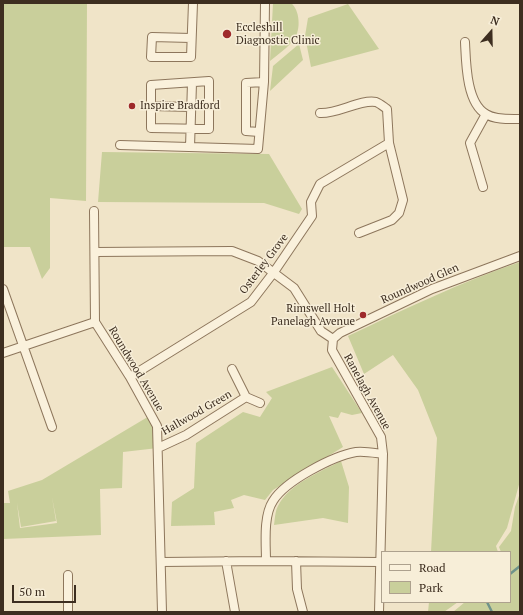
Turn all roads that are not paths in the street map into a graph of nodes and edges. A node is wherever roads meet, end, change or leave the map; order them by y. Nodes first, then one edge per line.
1 (193, 3) edge
2 (265, 3) edge
3 (191, 38) junction
4 (465, 42) dead end
5 (192, 82) junction
6 (264, 82) junction
7 (151, 106) junction
8 (191, 107) junction
9 (320, 113) dead end
10 (486, 114) junction
11 (520, 118) edge
12 (191, 129) junction
13 (259, 132) junction
14 (389, 143) junction
15 (120, 145) dead end
16 (190, 147) junction
17 (483, 187) dead end
18 (94, 210) dead end
19 (359, 233) dead end
20 (95, 252) junction
21 (520, 256) edge
22 (274, 272) junction
23 (3, 288) edge
24 (95, 322) junction
25 (333, 339) junction
26 (24, 346) junction
27 (3, 353) edge
28 (232, 369) dead end
29 (130, 377) junction
30 (246, 397) junction
31 (260, 403) dead end
32 (52, 427) dead end
33 (158, 448) junction
34 (383, 454) junction
35 (226, 561) junction
36 (266, 561) junction
37 (296, 561) junction
38 (160, 562) junction
39 (380, 562) junction
40 (68, 576) dead end
41 (68, 612) edge
42 (162, 612) edge
43 (235, 612) edge
44 (303, 612) edge
45 (379, 612) edge

1 - 3 street
2 - 6 street
3 - 3 street
4 - 10 street
5 - 7 street
5 - 8 street
5 - 12 street
6 - 13 street
6 - 13 street
7 - 8 street
7 - 12 street
8 - 12 street
9 - 14 street
10 - 11 street
10 - 17 street
12 - 16 street
13 - 16 street
14 - 19 street
14 - 22 street, Osterley Grove
15 - 16 street
18 - 20 street, Roundwood Avenue
20 - 22 street
20 - 24 street, Roundwood Avenue
21 - 25 street, Roundwood Glen
22 - 25 street
22 - 29 street, Osterley Grove
23 - 26 street
24 - 26 street
24 - 29 street, Roundwood Avenue
25 - 34 street, Ranelagh Avenue
26 - 27 street
26 - 32 street
28 - 30 street, Hallwood Green
29 - 33 street, Roundwood Avenue
30 - 31 street, Hallwood Green
30 - 33 street, Hallwood Green
33 - 38 street, Roundwood Avenue
34 - 36 street
34 - 39 street, Ranelagh Avenue
35 - 36 street
35 - 38 street
35 - 43 street
36 - 37 street
37 - 39 street
37 - 44 street
38 - 42 street, Roundwood Avenue
39 - 45 street, Ranelagh Avenue
40 - 41 street

